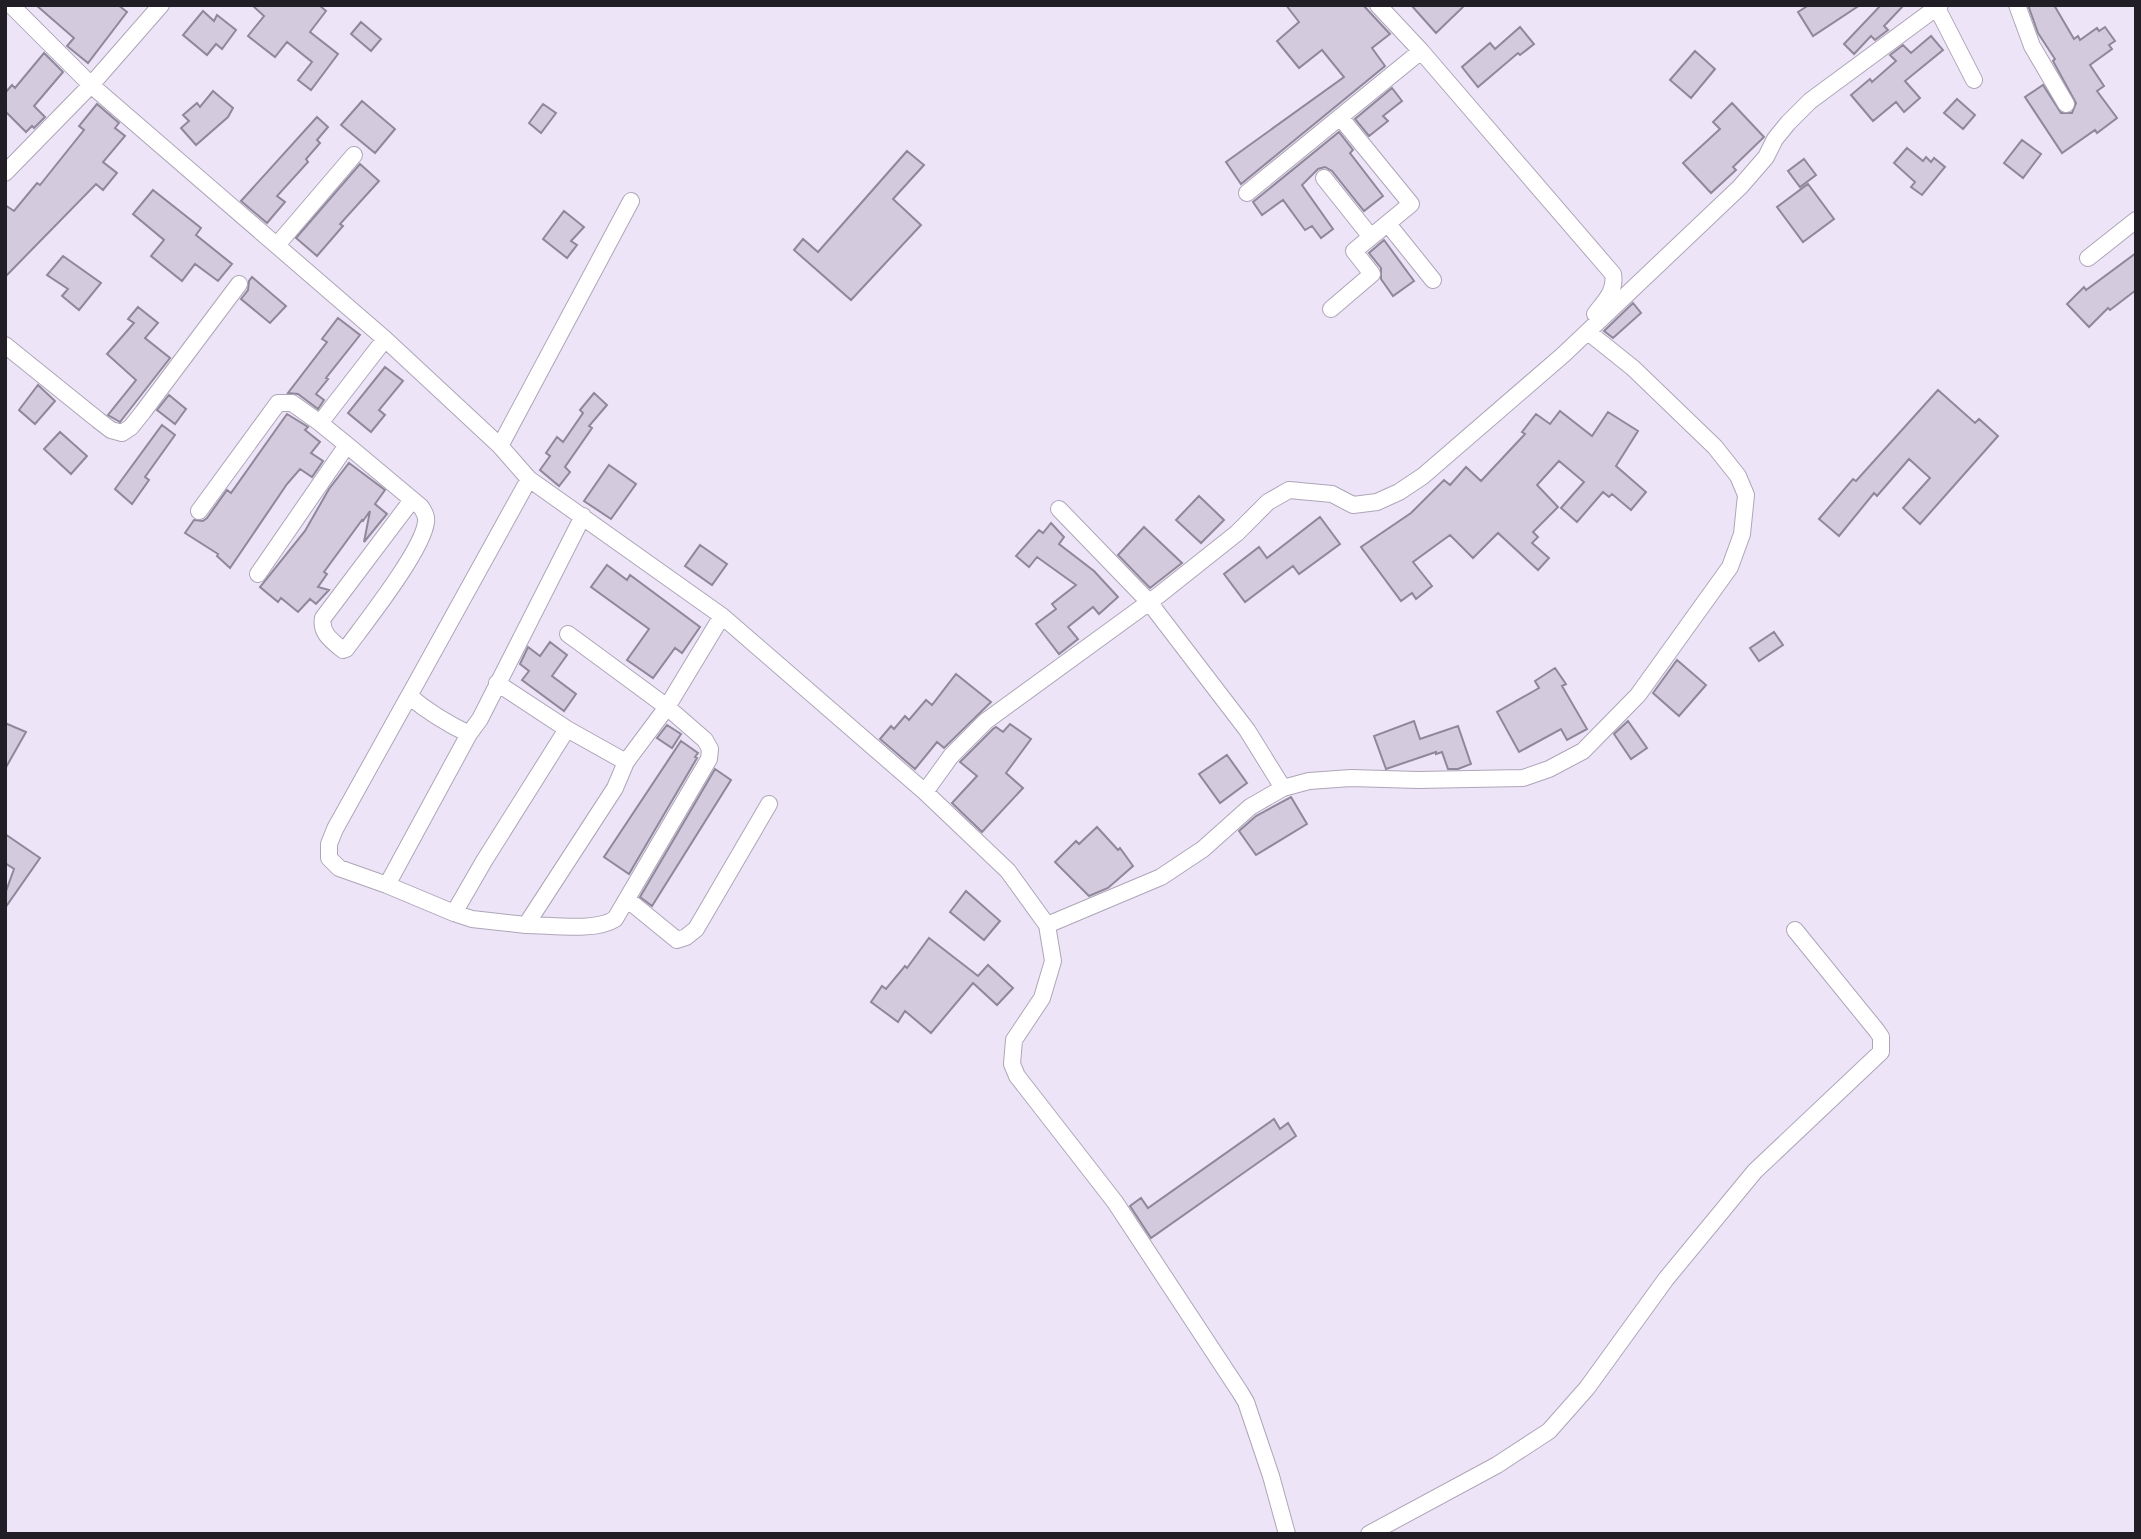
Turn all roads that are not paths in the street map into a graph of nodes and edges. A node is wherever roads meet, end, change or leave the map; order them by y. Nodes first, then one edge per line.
1 (161, 5) edge
2 (1378, 5) edge
3 (2017, 5) edge
4 (1939, 7) edge
5 (19, 8) edge
6 (1421, 51) junction
7 (1974, 80) dead end
8 (91, 85) junction
9 (2066, 104) dead end
10 (1340, 117) junction
11 (354, 155) dead end
12 (5, 173) edge
13 (1324, 178) dead end
14 (1247, 193) dead end
15 (631, 201) dead end
16 (2136, 220) edge
17 (1388, 223) junction
18 (1371, 237) junction
19 (277, 245) junction
20 (2088, 258) dead end
21 (1433, 280) dead end
22 (239, 284) dead end
23 (1331, 309) dead end
24 (1588, 332) junction
25 (385, 339) junction
26 (5, 345) edge
27 (320, 423) junction
28 (347, 445) junction
29 (500, 446) junction
30 (529, 479) junction
31 (412, 500) junction
32 (1059, 509) dead end
33 (199, 511) dead end
34 (583, 516) junction
35 (258, 574) dead end
36 (1149, 602) junction
37 (722, 617) junction
38 (568, 634) dead end
39 (497, 682) junction
40 (409, 696) junction
41 (667, 707) junction
42 (567, 729) junction
43 (469, 734) junction
44 (626, 762) junction
45 (1283, 788) junction
46 (925, 792) junction
47 (769, 804) dead end
48 (387, 885) junction
49 (628, 900) junction
50 (454, 913) junction
51 (526, 925) junction
52 (1047, 925) junction
53 (1795, 930) dead end
54 (1287, 1534) edge
55 (1369, 1534) edge

1 - 8 street
2 - 6 street
3 - 9 street
4 - 7 street
4 - 24 street
5 - 8 street
6 - 10 street
6 - 24 street
8 - 12 street
8 - 19 street
10 - 14 street
10 - 17 street
11 - 19 street
13 - 18 street
15 - 29 street
16 - 20 street
17 - 18 street
17 - 21 street
18 - 23 street
19 - 25 street
22 - 26 street
24 - 36 street
24 - 45 street
25 - 27 street
25 - 29 street
27 - 28 street
27 - 33 street
28 - 31 street
28 - 35 street
29 - 30 street
30 - 34 street
30 - 40 street
31 - 31 street
32 - 36 street
34 - 37 street
34 - 39 street
36 - 45 street
36 - 46 street
37 - 41 street
37 - 46 street
38 - 41 street
39 - 42 street
39 - 43 street
40 - 43 street
40 - 48 street
41 - 44 street
41 - 49 street
42 - 44 street
42 - 50 street
43 - 48 street
44 - 51 street
45 - 52 street
46 - 52 street
47 - 49 street
48 - 50 street
49 - 51 street
50 - 51 street
52 - 54 street
53 - 55 street

